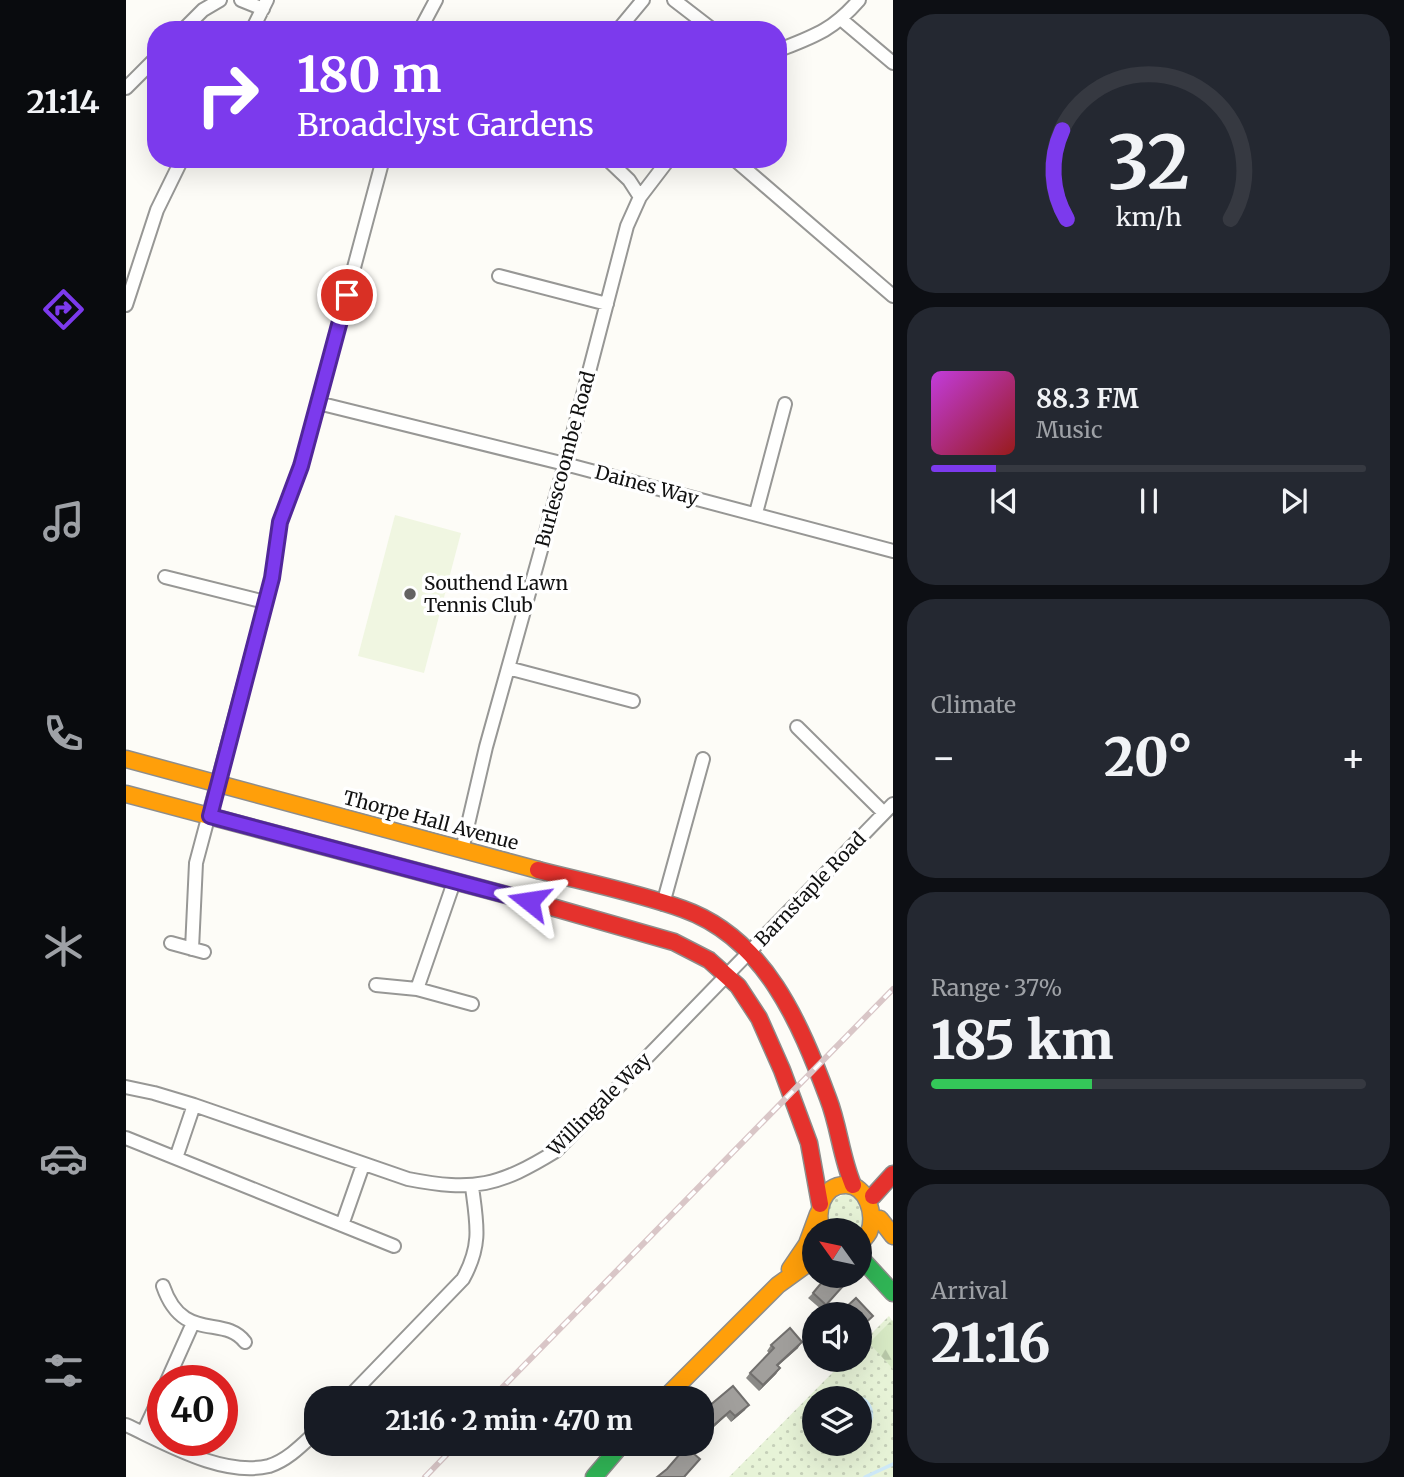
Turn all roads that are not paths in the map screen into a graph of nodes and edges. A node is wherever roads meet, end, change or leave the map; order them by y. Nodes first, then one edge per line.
1 (220, 0) edge
2 (241, 0) edge
3 (436, 0) edge
4 (643, 0) edge
5 (674, 0) edge
6 (859, 0) edge
7 (265, 4) edge
8 (842, 20) junction
9 (192, 21) edge
10 (256, 21) edge
11 (425, 21) edge
12 (626, 21) edge
13 (701, 21) edge
14 (787, 47) edge
15 (893, 63) edge
16 (147, 67) edge
17 (126, 88) edge
18 (178, 168) edge
19 (381, 168) edge
20 (616, 168) edge
21 (662, 168) edge
22 (744, 168) edge
23 (640, 197) junction
24 (499, 276) dead end
25 (893, 296) edge
26 (607, 303) junction
27 (126, 305) edge
28 (318, 403) junction
29 (785, 404) dead end
30 (565, 464) junction
31 (756, 513) junction
32 (893, 551) edge
33 (164, 577) dead end
34 (265, 602) junction
35 (508, 668) junction
36 (633, 701) dead end
37 (797, 727) dead end
38 (126, 759) edge
39 (703, 759) dead end
40 (218, 784) junction
41 (126, 794) edge
42 (889, 809) edge
43 (210, 816) junction
44 (461, 850) junction
45 (454, 881) junction
46 (663, 904) junction
47 (171, 943) dead end
48 (750, 951) junction
49 (726, 974) junction
50 (376, 985) dead end
51 (416, 989) junction
52 (472, 1004) dead end
53 (126, 1087) edge
54 (194, 1105) junction
55 (126, 1139) edge
56 (176, 1158) junction
57 (363, 1165) junction
58 (893, 1174) edge
59 (853, 1185) junction
60 (472, 1187) junction
61 (873, 1196) junction
62 (819, 1209) junction
63 (820, 1218) edge
64 (880, 1219) junction
65 (342, 1224) junction
66 (872, 1236) edge
67 (893, 1236) edge
68 (394, 1246) dead end
69 (802, 1268) edge
70 (872, 1270) edge
71 (778, 1285) junction
72 (163, 1286) dead end
73 (893, 1293) edge
74 (193, 1323) junction
75 (245, 1342) dead end
76 (174, 1365) edge
77 (360, 1386) edge
78 (677, 1386) edge
79 (147, 1424) edge
80 (126, 1426) edge
81 (143, 1433) junction
82 (304, 1442) edge
83 (612, 1456) edge
84 (594, 1477) edge

1 - 9 street
2 - 7 street
3 - 11 street
4 - 12 street
5 - 13 street
6 - 8 street
7 - 10 street
8 - 14 street
8 - 15 street
16 - 17 street
18 - 27 street
19 - 28 street
20 - 23 street
21 - 23 street, Burlescoombe Road
22 - 25 street
23 - 26 street, Burlescoombe Road
24 - 26 street
26 - 30 street, Burlescoombe Road
28 - 30 street, Daines Way
28 - 34 street
29 - 31 street
30 - 31 street, Daines Way
30 - 35 street, Burlescoombe Road
31 - 32 street, Daines Way
33 - 34 street
34 - 40 street
35 - 36 street
35 - 44 street, Burlescoombe Road
37 - 42 street
38 - 40 street, Thorpe Hall Avenue
39 - 46 street
40 - 43 street
40 - 44 street, Thorpe Hall Avenue
41 - 43 street
42 - 48 street, Barnstaple Road
43 - 45 street
43 - 47 street
44 - 46 street, Thorpe Hall Avenue
45 - 49 street
45 - 51 street
46 - 48 street, Thorpe Hall Avenue
48 - 49 street, Barnstaple Road
48 - 59 street, Thorpe Hall Avenue
49 - 60 street, Willingale Way
49 - 62 street
50 - 51 street
51 - 52 street
53 - 54 street, Willingale Way
54 - 56 street
54 - 57 street, Willingale Way
55 - 56 street
56 - 65 street
57 - 60 street, Willingale Way
57 - 65 street
58 - 61 street
59 - 61 street
59 - 62 street
60 - 77 street
61 - 64 street
62 - 63 street
62 - 71 street
64 - 66 street
64 - 67 street
65 - 68 street
69 - 71 street
70 - 73 street
71 - 78 street
72 - 74 street
74 - 75 street
74 - 76 street
79 - 81 street
80 - 81 street
81 - 82 street
83 - 84 street

